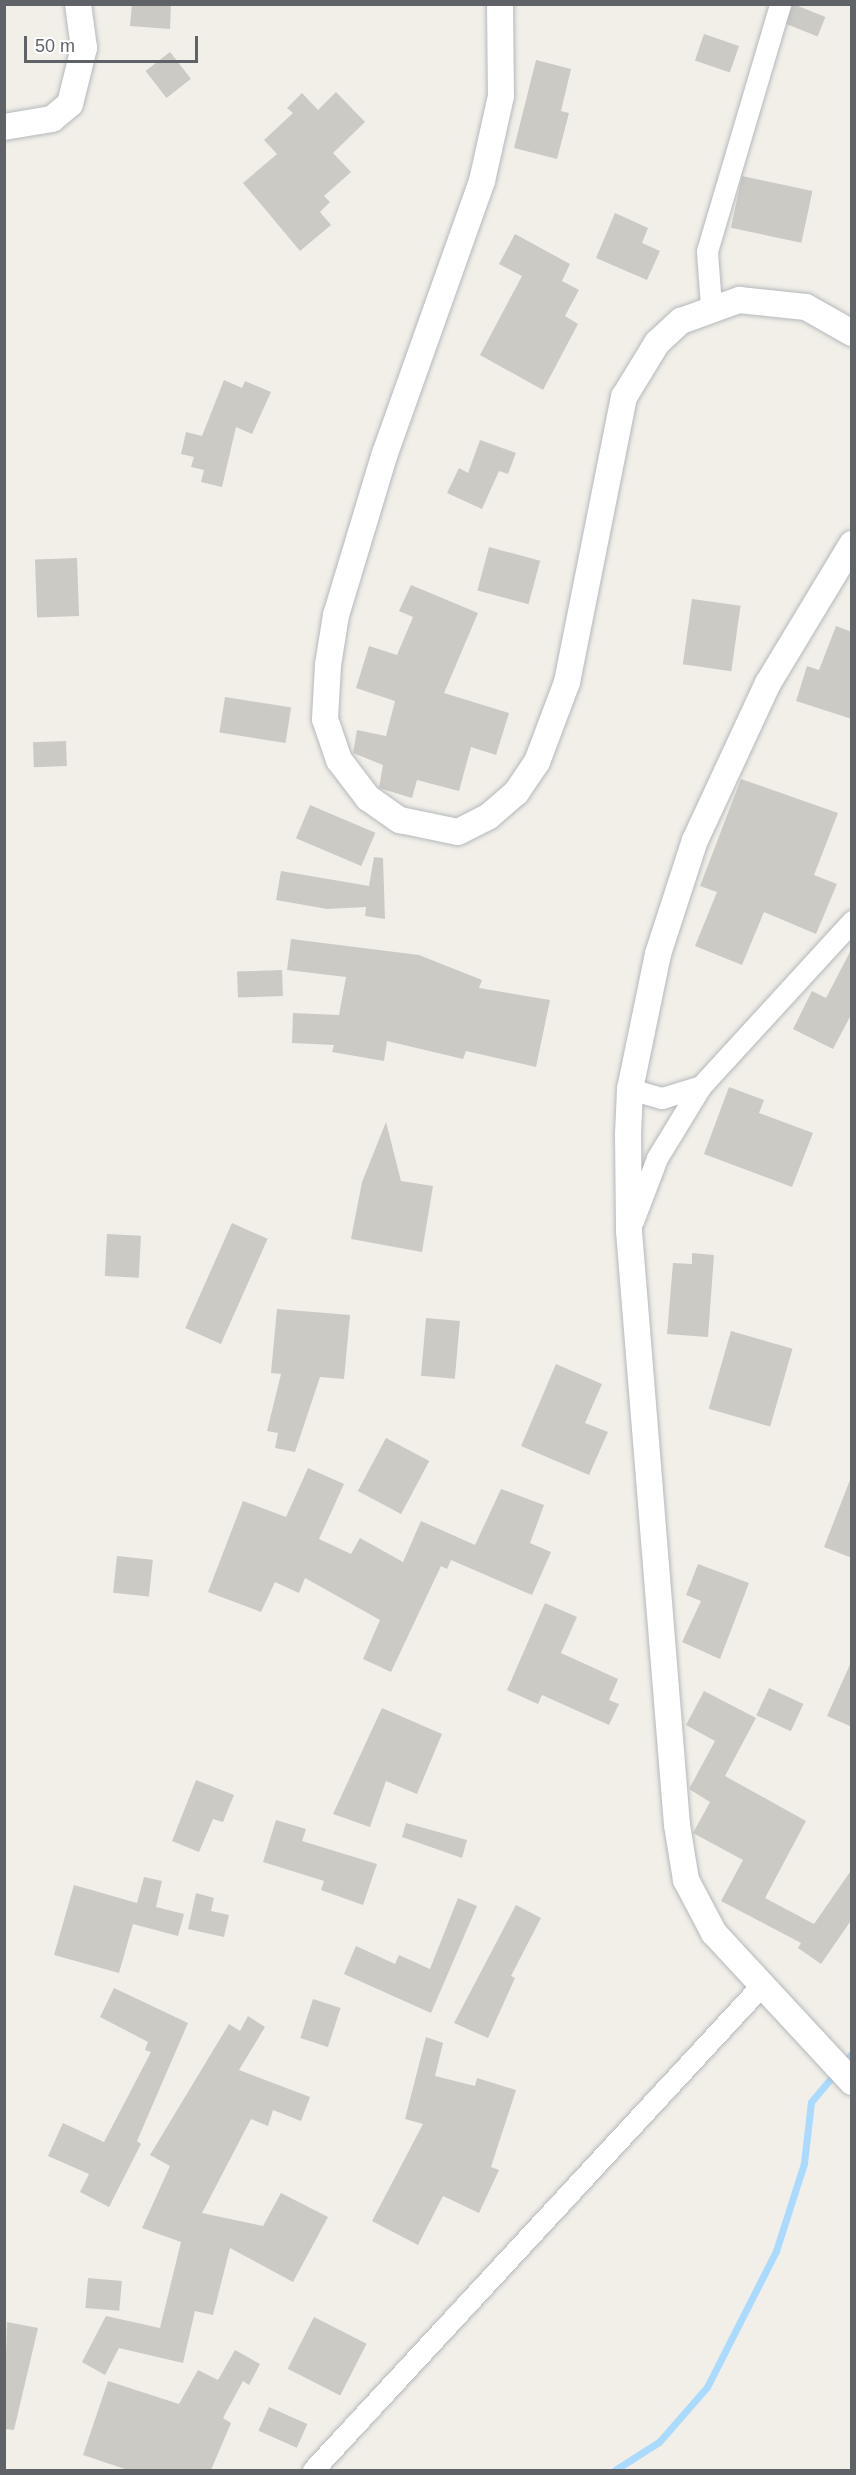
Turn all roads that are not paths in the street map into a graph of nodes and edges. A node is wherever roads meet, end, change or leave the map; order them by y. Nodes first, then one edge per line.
1 (78, 4) edge
2 (500, 4) edge
3 (780, 4) edge
4 (4, 127) edge
5 (711, 306) junction
6 (852, 333) edge
7 (852, 544) edge
8 (852, 921) edge
9 (701, 1086) junction
10 (630, 1089) junction
11 (629, 1231) junction
12 (761, 1986) junction
13 (852, 2082) edge
14 (313, 2470) edge

1 - 4 street
2 - 5 street
3 - 5 street
5 - 6 street
7 - 10 street
8 - 9 street
9 - 10 street
9 - 11 street
10 - 11 street
11 - 12 street
12 - 13 street
12 - 14 street

